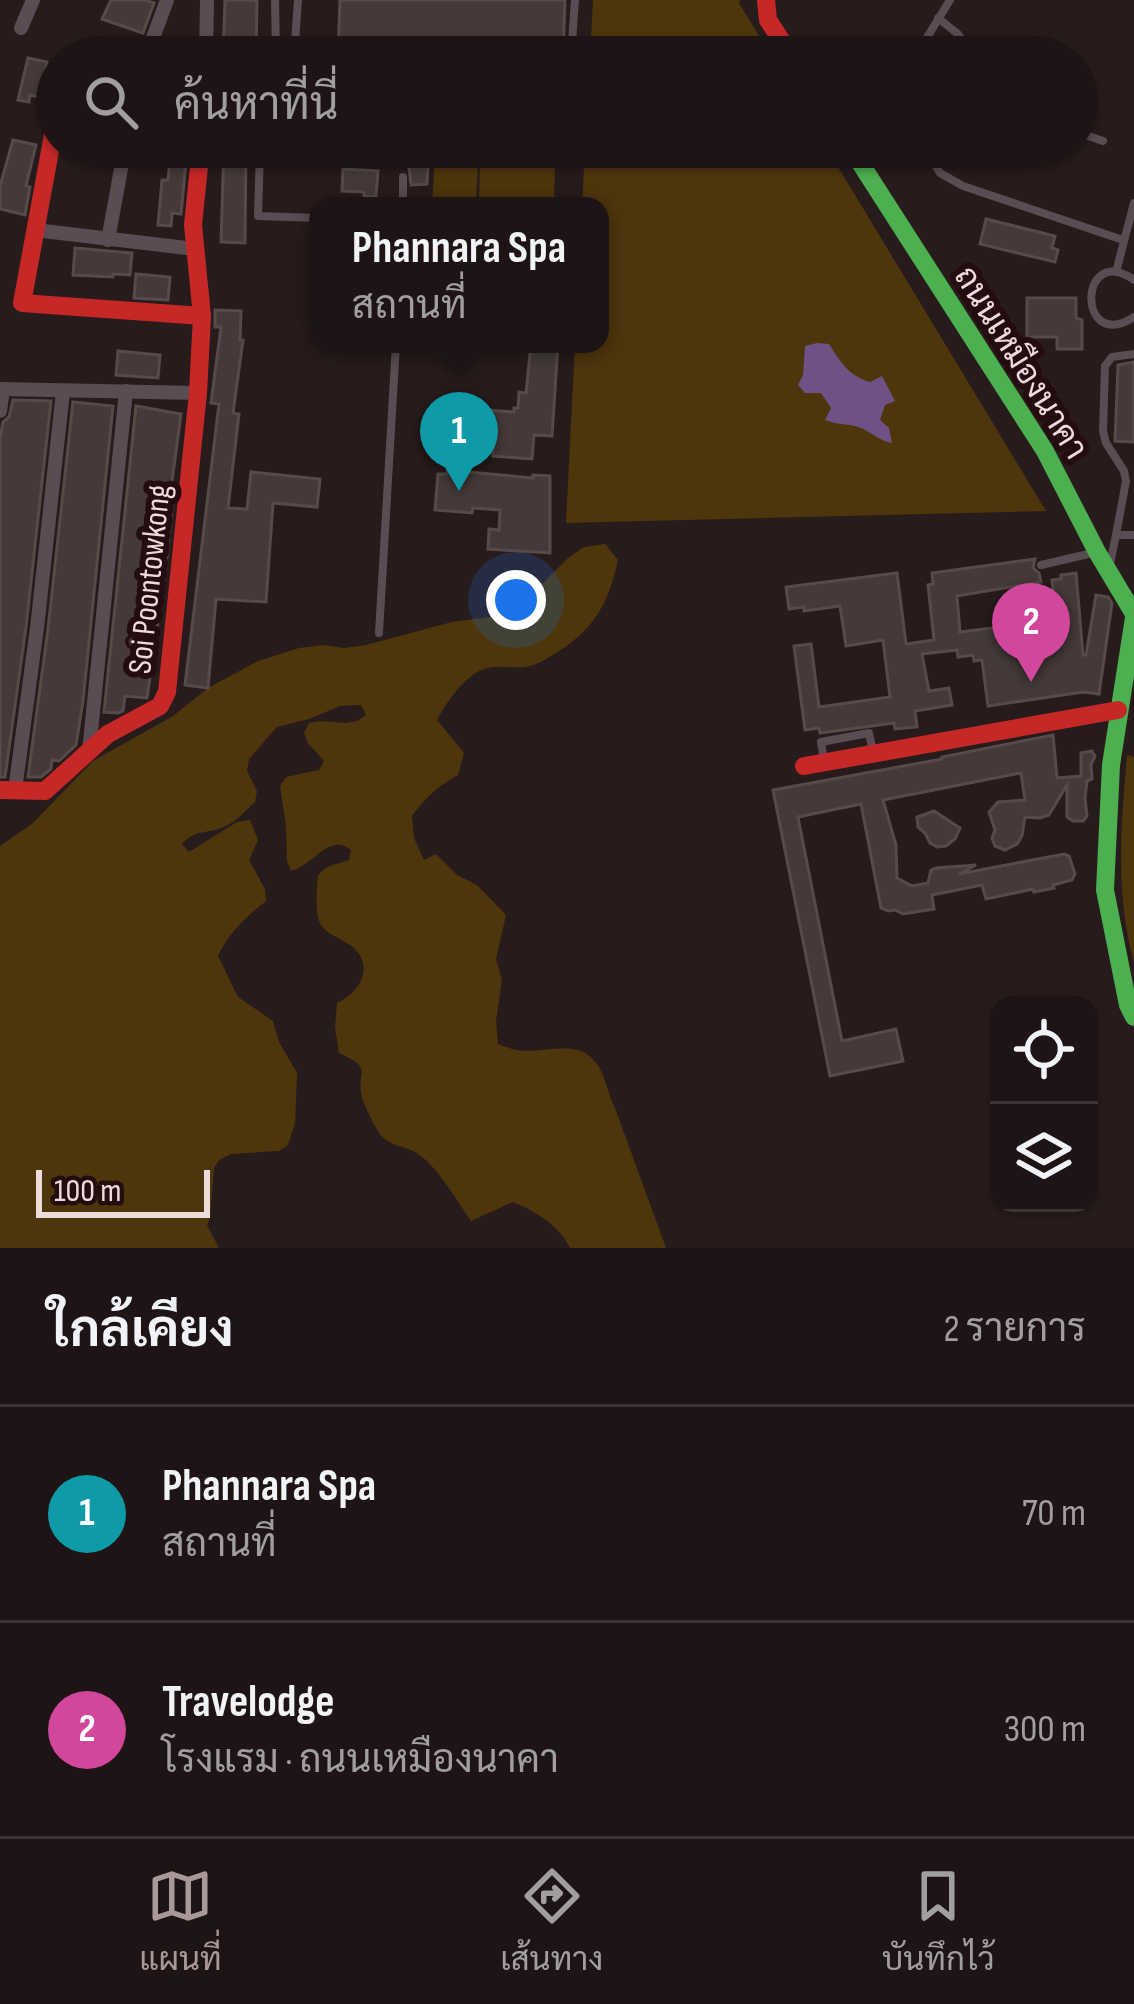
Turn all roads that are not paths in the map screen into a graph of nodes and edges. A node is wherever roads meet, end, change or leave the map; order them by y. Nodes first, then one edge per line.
1 (33, 0) edge
2 (167, 0) edge
3 (207, 0) edge
4 (275, 0) edge
5 (298, 0) edge
6 (575, 0) edge
7 (766, 0) edge
8 (950, 0) edge
9 (938, 18) junction
10 (21, 28) dead end
11 (154, 36) edge
12 (206, 36) edge
13 (276, 36) edge
14 (295, 36) edge
15 (572, 36) edge
16 (778, 36) edge
17 (927, 36) edge
18 (959, 36) edge
19 (1098, 139) edge
20 (1103, 141) dead end
21 (47, 168) edge
22 (121, 168) edge
23 (199, 168) edge
24 (259, 168) edge
25 (864, 168) edge
26 (936, 168) edge
27 (404, 177) dead end
28 (403, 197) edge
29 (1134, 202) edge
30 (309, 218) edge
31 (35, 230) junction
32 (108, 240) junction
33 (1123, 240) junction
34 (195, 249) junction
35 (1117, 272) junction
36 (1134, 280) edge
37 (202, 316) junction
38 (1134, 317) edge
39 (395, 353) edge
40 (1134, 354) edge
41 (2, 389) edge
42 (126, 391) junction
43 (63, 392) junction
44 (198, 393) junction
45 (0, 411) edge
46 (1116, 535) junction
47 (1134, 535) edge
48 (1097, 552) junction
49 (1041, 565) dead end
50 (1109, 571) junction
51 (1134, 616) edge
52 (379, 633) dead end
53 (1118, 710) junction
54 (88, 751) junction
55 (814, 764) dead end
56 (7, 790) edge
57 (1134, 1017) edge

1 - 10 street
2 - 11 street
3 - 12 street
4 - 13 lane
5 - 14 lane
6 - 15 lane
7 - 16 street
8 - 9 lane
9 - 17 lane
9 - 18 lane
19 - 20 lane
21 - 31 street
22 - 32 street
23 - 34 street, Soi Poontowkong
24 - 30 lane
25 - 48 street, ถนนเหมืองนาคา
26 - 33 lane
27 - 28 lane
29 - 33 lane
31 - 32 street
31 - 37 street
32 - 34 street
33 - 35 lane
34 - 37 street, Soi Poontowkong
35 - 36 lane
35 - 38 lane
37 - 44 street, Soi Poontowkong
39 - 52 lane
40 - 46 lane
41 - 43 street
41 - 45 street
42 - 43 street
42 - 44 street
42 - 54 street
43 - 56 street
44 - 54 street, Soi Poontowkong
46 - 47 lane
46 - 50 lane
48 - 49 lane
48 - 50 street, ถนนเหมืองนาคา
50 - 51 street, ถนนเหมืองนาคา
51 - 53 street, ถนนเหมืองนาคา
53 - 55 street
53 - 57 street, ถนนเหมืองนาคา
54 - 56 street, Soi Poontowkong

